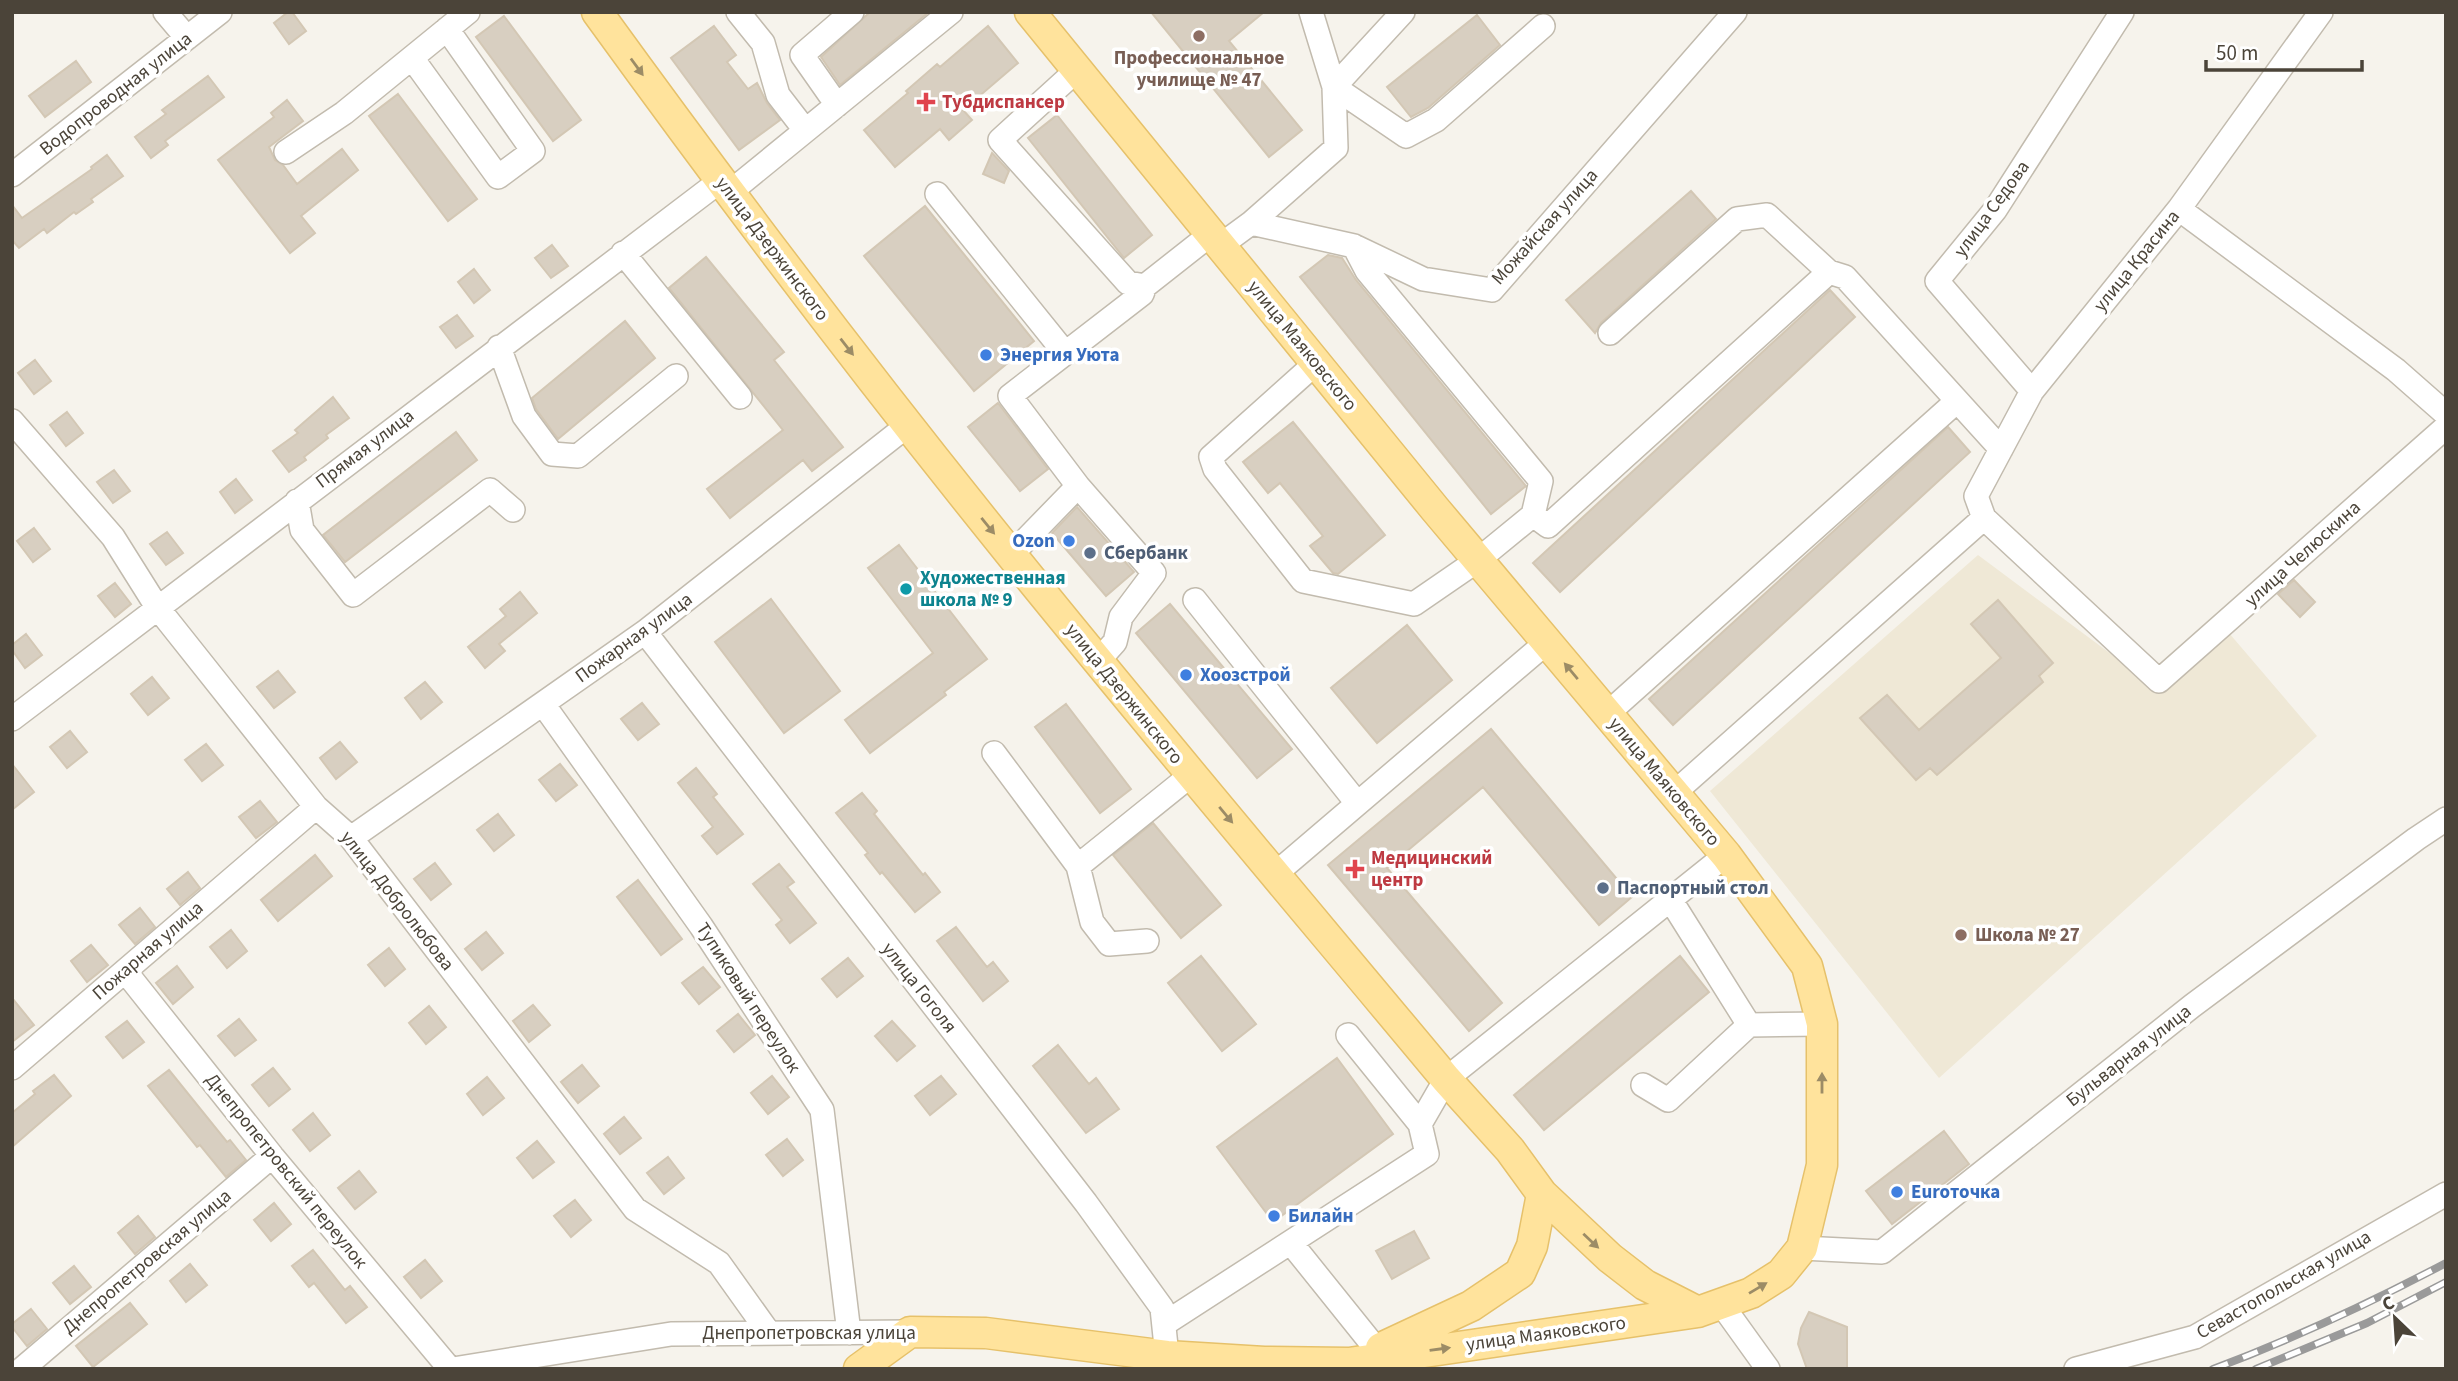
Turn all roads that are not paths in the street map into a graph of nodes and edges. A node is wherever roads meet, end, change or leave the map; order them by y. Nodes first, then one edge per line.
1 (165, 12) edge
2 (220, 12) edge
3 (468, 12) edge
4 (597, 12) edge
5 (738, 12) edge
6 (852, 12) edge
7 (951, 12) edge
8 (1030, 12) edge
9 (1311, 12) edge
10 (1403, 12) edge
11 (1735, 12) edge
12 (2122, 12) edge
13 (2321, 12) edge
14 (1543, 26) dead end
15 (447, 29) junction
16 (187, 38) junction
17 (412, 58) junction
18 (1077, 70) junction
19 (1334, 87) junction
20 (837, 105) junction
21 (805, 130) junction
22 (286, 152) dead end
23 (12, 175) edge
24 (724, 187) junction
25 (937, 194) dead end
26 (2179, 209) junction
27 (1251, 223) junction
28 (1216, 240) junction
29 (1354, 246) junction
30 (623, 253) junction
31 (1829, 272) junction
32 (1145, 286) junction
33 (1610, 333) dead end
34 (499, 347) junction
35 (1065, 353) junction
36 (1316, 363) junction
37 (676, 376) dead end
38 (2032, 391) junction
39 (740, 397) dead end
40 (1957, 401) junction
41 (2446, 414) edge
42 (12, 421) edge
43 (908, 425) junction
44 (2446, 427) edge
45 (2001, 449) junction
46 (1078, 486) junction
47 (297, 501) junction
48 (513, 510) dead end
49 (1533, 515) junction
50 (1984, 517) junction
51 (1010, 555) junction
52 (1478, 560) junction
53 (1195, 600) dead end
54 (157, 607) junction
55 (645, 632) junction
56 (1546, 642) junction
57 (1098, 661) junction
58 (543, 704) junction
59 (1607, 714) junction
60 (12, 719) edge
61 (994, 753) dead end
62 (1191, 775) junction
63 (1674, 793) junction
64 (1357, 803) junction
65 (316, 807) junction
66 (2446, 819) edge
67 (351, 838) junction
68 (1726, 855) junction
69 (1078, 866) junction
70 (1275, 874) junction
71 (1670, 899) junction
72 (1147, 941) dead end
73 (125, 971) junction
74 (1822, 1024) junction
75 (1749, 1025) junction
76 (1348, 1035) dead end
77 (12, 1068) edge
78 (1446, 1079) junction
79 (1643, 1085) dead end
80 (1420, 1124) junction
81 (272, 1156) junction
82 (1542, 1194) junction
83 (2446, 1194) edge
84 (1291, 1243) junction
85 (1802, 1248) junction
86 (1710, 1308) junction
87 (1164, 1324) junction
88 (910, 1332) junction
89 (769, 1333) junction
90 (849, 1333) junction
91 (1377, 1350) junction
92 (1167, 1356) junction
93 (1349, 1363) junction
94 (22, 1369) edge
95 (452, 1369) edge
96 (859, 1369) edge
97 (1768, 1369) edge
98 (2076, 1369) edge

1 - 16 street
2 - 16 street, Водопроводная улица
3 - 15 street
4 -> 24 main road, улица Дзержинского
5 - 21 street
6 - 20 street
7 - 20 street, Прямая улица
8 - 18 main road, улица Маяковского
9 - 19 street
10 - 19 street
11 - 29 street, Можайская улица
12 - 38 street, улица Седова
13 - 26 street, улица Красина
14 - 19 street
15 - 17 street
15 - 17 street
16 - 23 street, Водопроводная улица
17 - 22 street
18 - 28 main road, улица Маяковского
18 - 32 street
19 - 27 street
20 - 21 street, Прямая улица
21 - 24 street, Прямая улица
24 - 30 street, Прямая улица
24 -> 43 main road, улица Дзержинского
25 - 35 street
26 - 38 street, улица Красина
26 - 41 street
27 - 28 street
27 - 29 street, Можайская улица
28 - 32 street
28 - 36 main road, улица Маяковского
29 - 49 street
30 - 34 street, Прямая улица
30 - 39 street
31 - 33 street
31 - 40 street
31 - 49 street
32 - 35 street
34 - 37 street
34 - 47 street, Прямая улица
35 - 46 street
36 - 52 main road, улица Маяковского
36 - 52 street
38 - 45 street, улица Красина
40 - 45 street
40 - 59 street
42 - 54 street, улица Добролюбова
43 -> 51 main road, улица Дзержинского
43 - 55 street, Пожарная улица
44 - 50 street, улица Челюскина
45 - 50 street, улица Красина
46 - 51 street
46 - 57 street
47 - 48 street
47 - 54 street, Прямая улица
49 - 52 street
50 - 63 street
51 - 57 main road, улица Дзержинского
52 - 56 main road, улица Маяковского
53 - 64 street
54 - 60 street, Прямая улица
54 - 65 street, улица Добролюбова
55 - 58 street, Пожарная улица
55 - 87 street, улица Гоголя
59 -> 56 main road, улица Маяковского
56 - 64 street
57 - 62 main road, улица Дзержинского
58 - 67 street, Пожарная улица
58 - 90 street, Тупиковый переулок
59 - 63 main road, улица Маяковского
61 - 69 street
62 - 69 street
62 -> 70 main road, улица Дзержинского
63 - 68 main road, улица Маяковского
64 - 70 street
65 - 67 street, улица Добролюбова
65 - 73 street, Пожарная улица
66 - 85 street, Бульварная улица
67 - 89 street, улица Добролюбова
68 - 71 street
68 - 74 main road, улица Маяковского
69 - 72 street
70 - 78 main road, улица Дзержинского
71 - 75 street
71 - 78 street
73 - 77 street, Пожарная улица
73 - 81 street, Днепропетровский переулок
74 - 75 street
85 -> 74 main road, улица Маяковского
75 - 79 street
76 - 80 street
78 - 80 street
78 - 82 main road, улица Дзержинского
80 - 84 street
81 - 94 street, Днепропетровская улица
81 - 95 street, Днепропетровский переулок
82 -> 86 main road, улица Дзержинского
82 - 91 main road
83 - 98 street, Севастопольская улица
84 - 87 street
84 - 91 street
86 -> 85 main road, улица Маяковского
93 -> 86 main road, улица Маяковского
86 - 97 street
87 - 92 street, улица Гоголя
88 - 90 street, Днепропетровская улица
88 - 92 main road, Днепропетровская улица
88 - 96 main road
89 - 90 street, Днепропетровская улица
89 - 95 street, Днепропетровская улица
91 - 93 main road
92 - 93 main road, улица Маяковского

